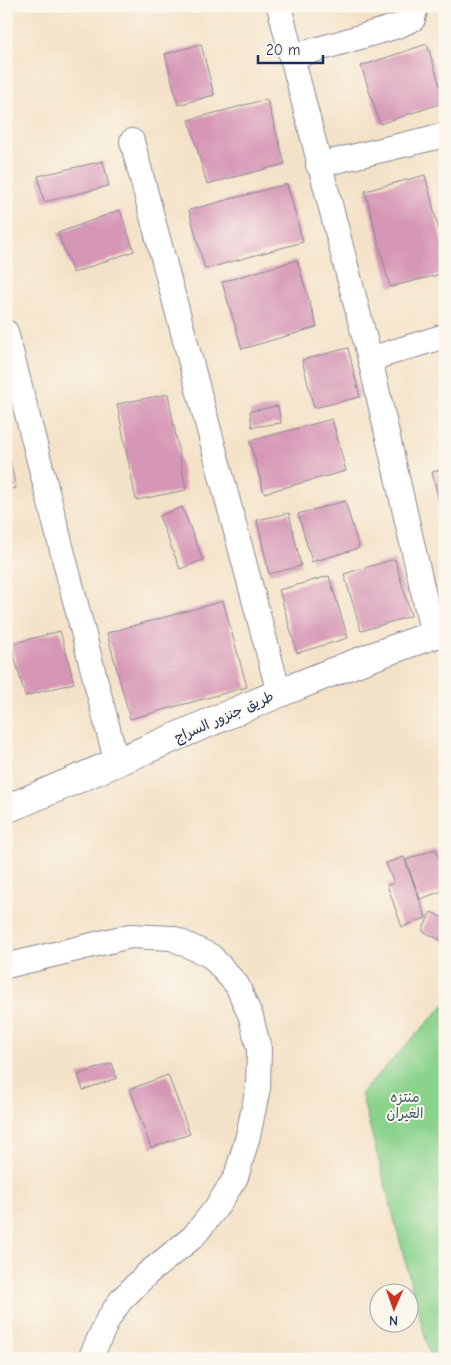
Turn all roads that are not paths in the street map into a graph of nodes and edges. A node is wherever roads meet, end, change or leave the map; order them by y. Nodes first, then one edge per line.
1 (279, 6) edge
2 (416, 6) edge
3 (291, 57) junction
4 (445, 135) edge
5 (132, 141) dead end
6 (318, 165) junction
7 (6, 332) edge
8 (445, 336) edge
9 (370, 358) junction
10 (439, 633) edge
11 (278, 693) junction
12 (116, 764) junction
13 (6, 808) edge
14 (6, 966) edge
15 (90, 1359) edge

1 - 3 street
2 - 3 street
3 - 6 street
4 - 6 street
5 - 11 street
6 - 9 street
7 - 12 street
8 - 9 street
9 - 10 street
10 - 11 street, طريق جنزور السراج
11 - 12 street, طريق جنزور السراج
12 - 13 street, طريق جنزور السراج
14 - 15 street

